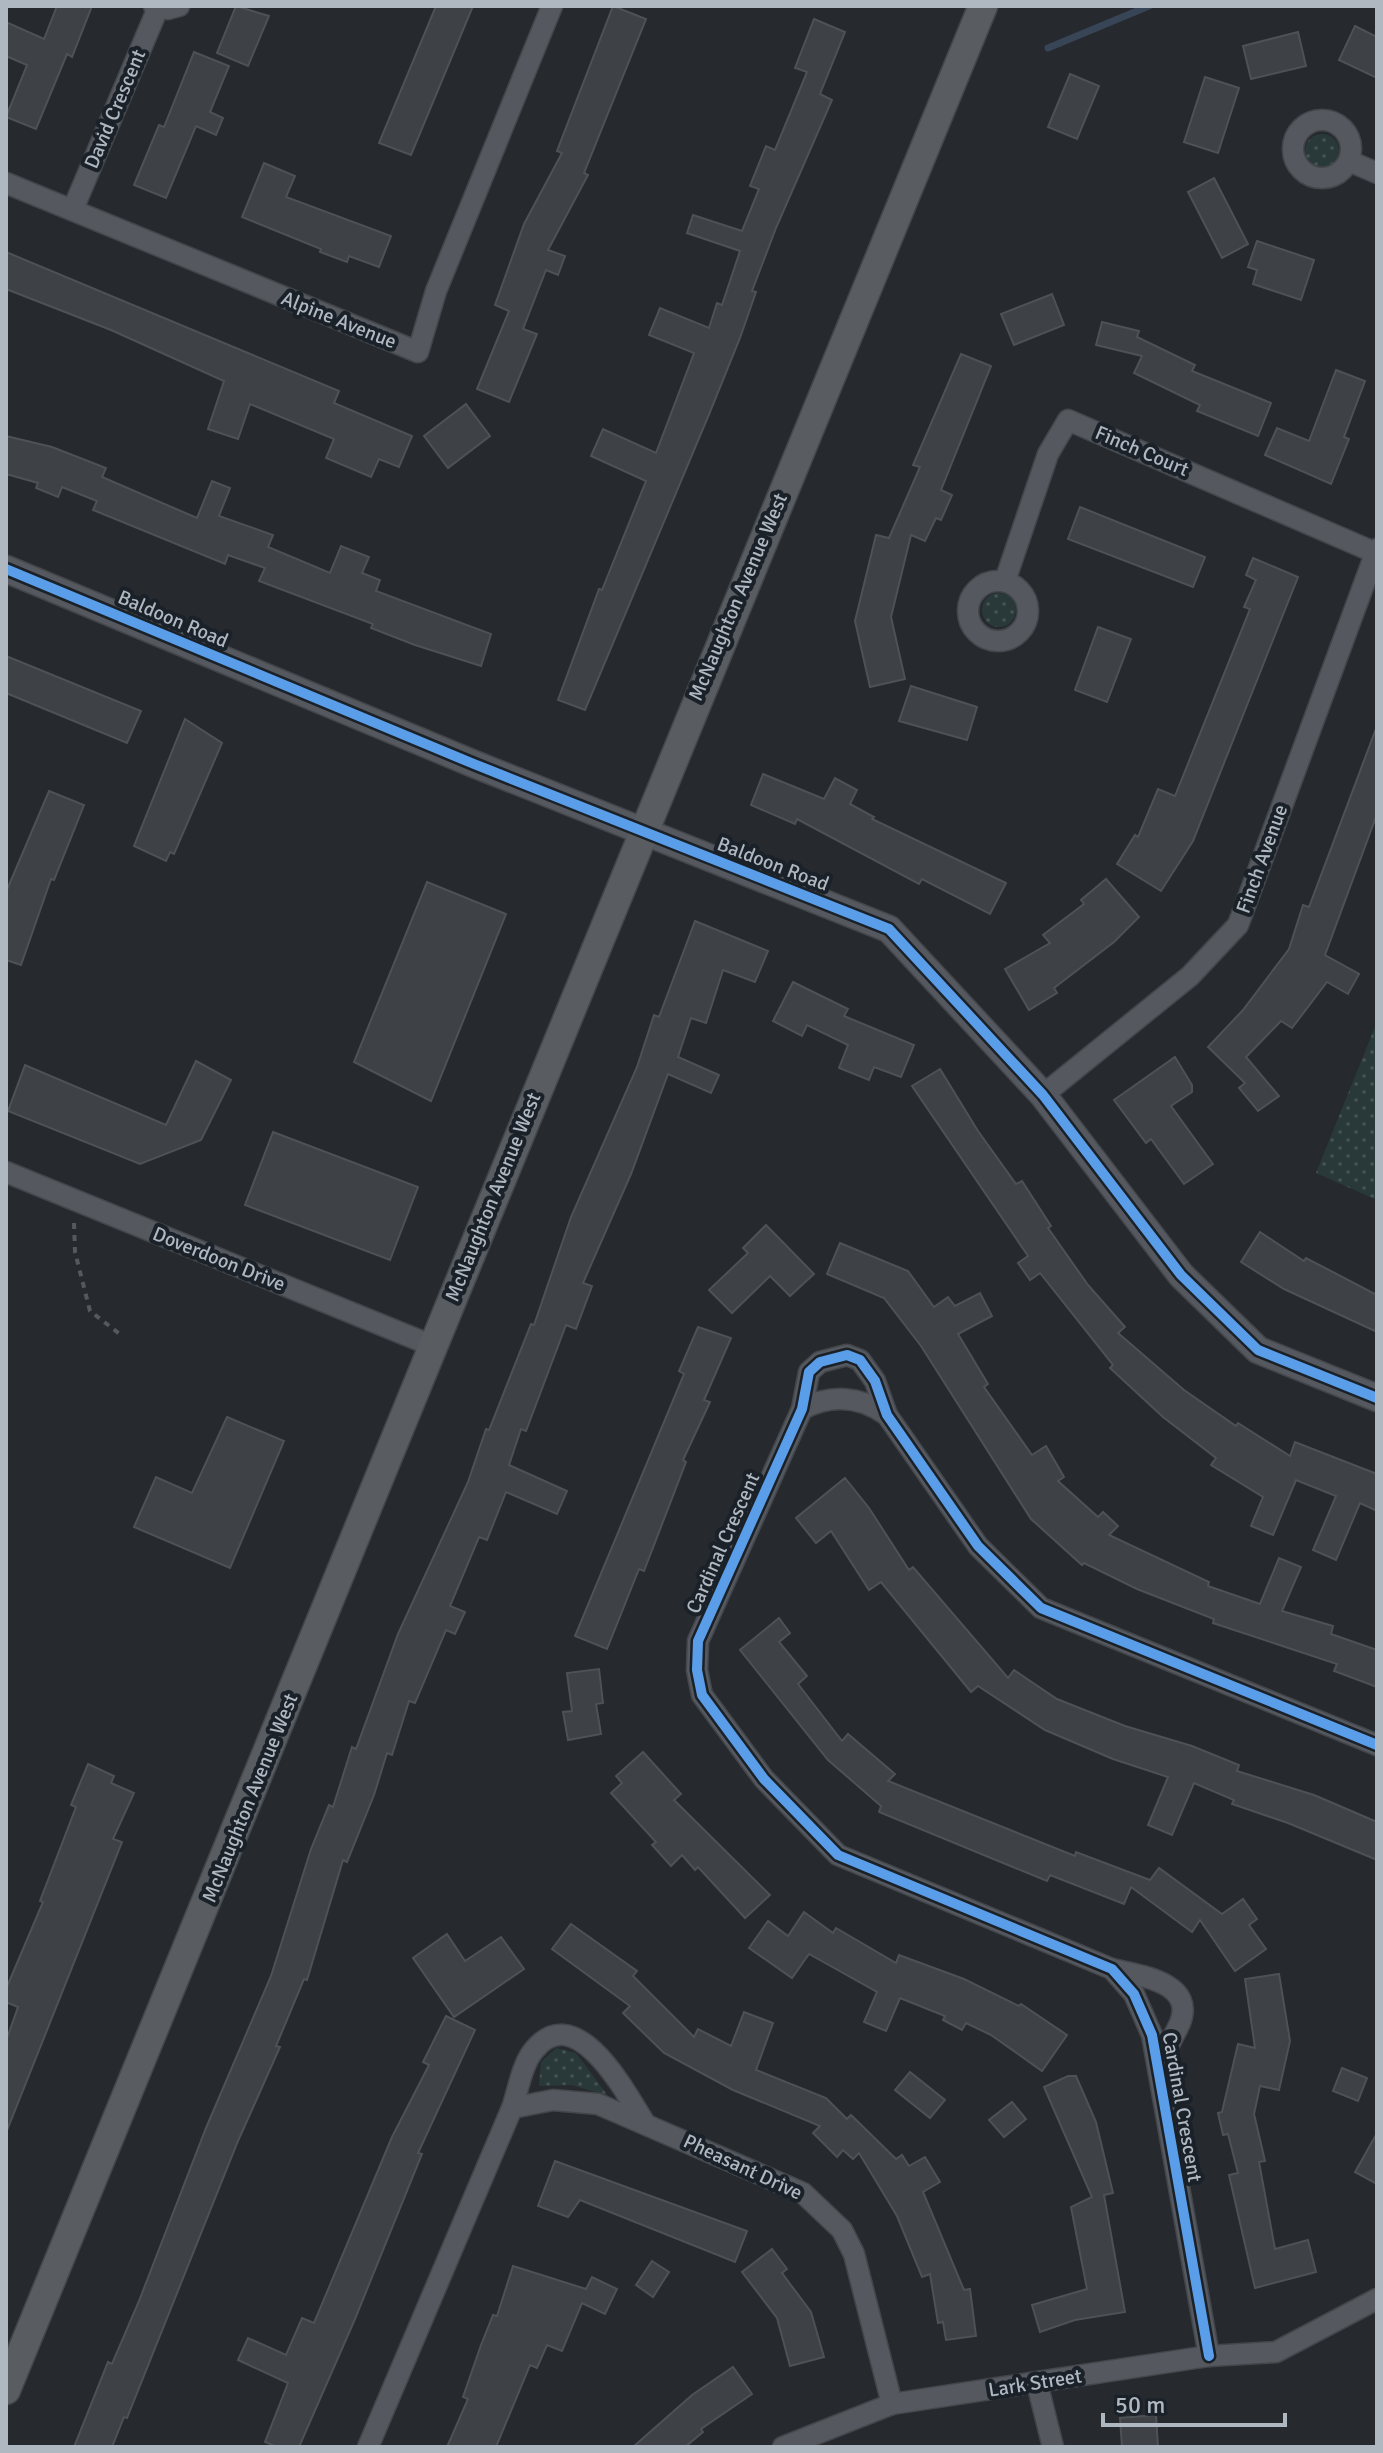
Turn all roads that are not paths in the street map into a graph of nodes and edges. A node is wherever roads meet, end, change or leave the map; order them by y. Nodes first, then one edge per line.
1 (552, 6) edge
2 (983, 6) edge
3 (163, 7) edge
4 (1349, 161) dead end
5 (1377, 173) edge
6 (6, 183) edge
7 (73, 209) junction
8 (1376, 551) edge
9 (6, 569) edge
10 (1005, 581) dead end
11 (641, 831) junction
12 (1043, 1095) junction
13 (6, 1172) edge
14 (433, 1346) junction
15 (1377, 1398) edge
16 (802, 1409) junction
17 (887, 1415) junction
18 (1377, 1745) edge
19 (1112, 1969) junction
20 (1158, 2077) junction
21 (512, 2108) junction
22 (644, 2122) junction
23 (1377, 2299) edge
24 (1209, 2356) junction
25 (1037, 2383) junction
26 (6, 2390) edge
27 (892, 2404) junction
28 (368, 2447) edge
29 (783, 2447) edge
30 (1053, 2447) edge

1 - 7 street, Alpine Avenue
2 - 11 main road, McNaughton Avenue West
3 - 7 street, David Crescent
4 - 5 street
6 - 7 street, Alpine Avenue
8 - 10 street, Finch Court
8 - 12 street, Finch Avenue
9 - 11 street, Baldoon Road
11 - 12 street, Baldoon Road
11 - 14 main road, McNaughton Avenue West
12 - 15 street, Baldoon Road
13 - 14 street, Doverdoon Drive
14 - 26 main road, McNaughton Avenue West
16 - 17 street
16 - 17 street, Cardinal Crescent
16 - 19 street, Cardinal Crescent
17 - 18 street, Cardinal Crescent
19 - 20 street, Cardinal Crescent
19 - 20 street, Cardinal Crescent
20 - 24 street, Cardinal Crescent
21 - 22 street, Pheasant Drive
21 - 22 street
21 - 28 street
22 - 27 street, Pheasant Drive
23 - 24 street, Lark Street
24 - 25 street, Lark Street
25 - 27 street, Lark Street
25 - 30 street
27 - 29 street, Lark Street

